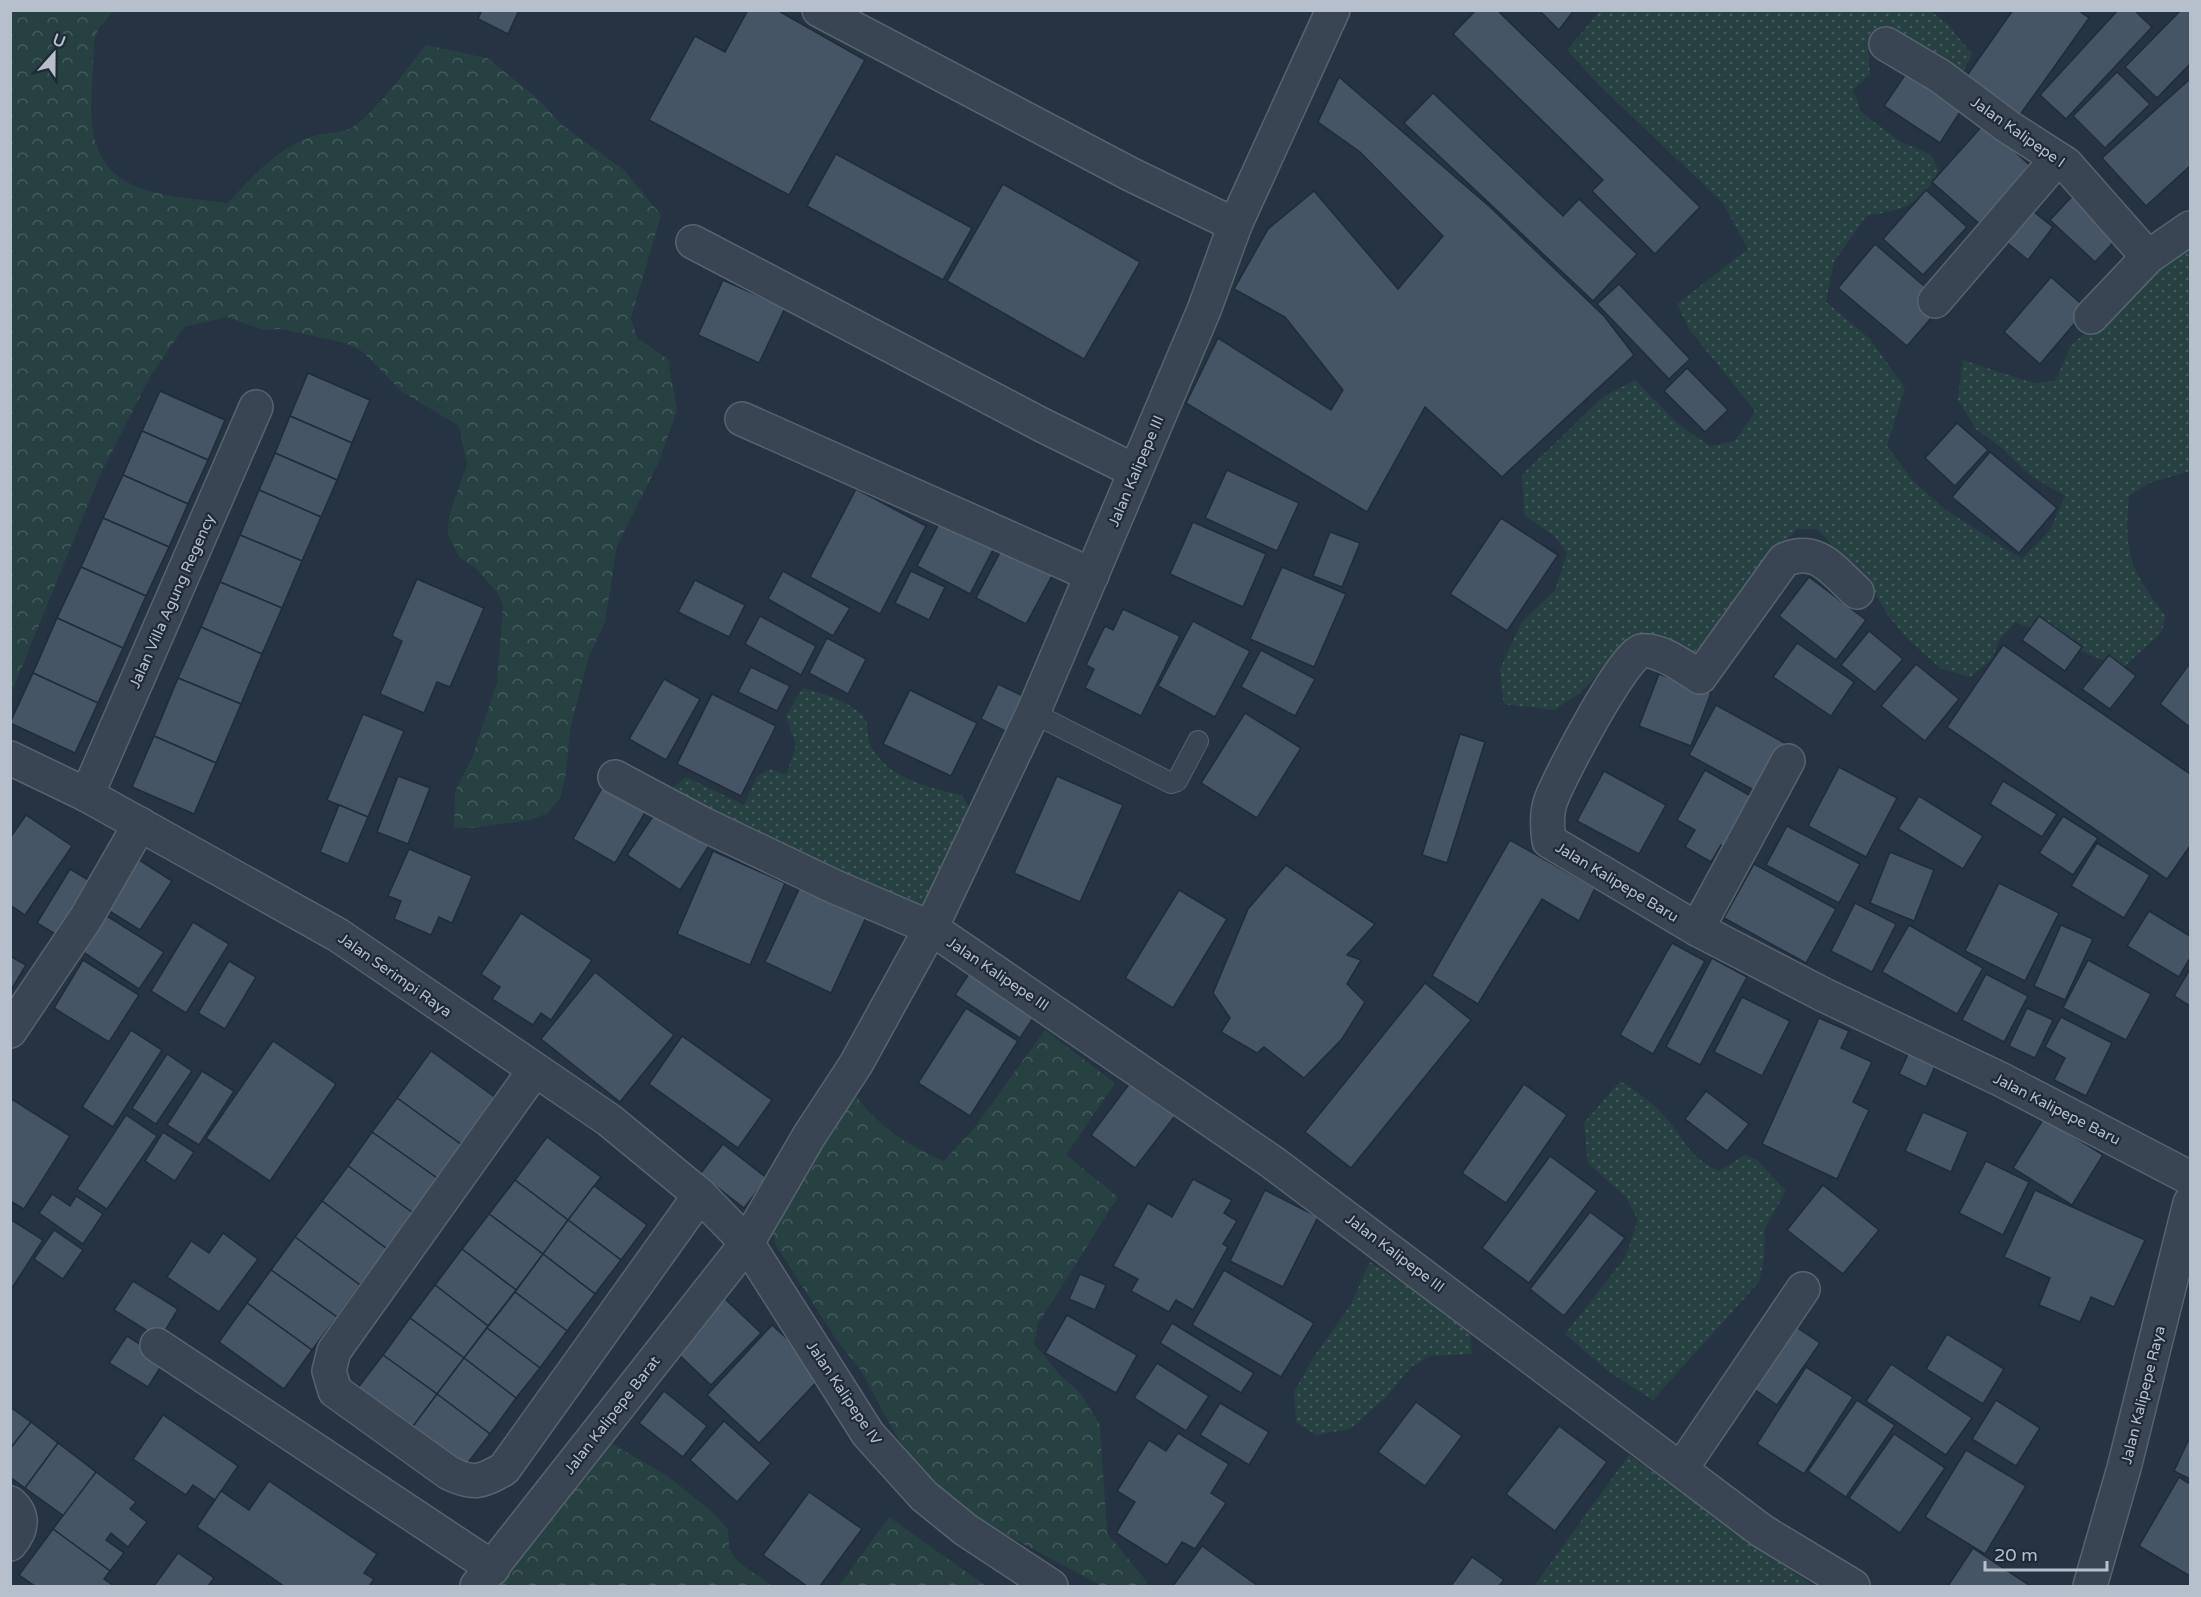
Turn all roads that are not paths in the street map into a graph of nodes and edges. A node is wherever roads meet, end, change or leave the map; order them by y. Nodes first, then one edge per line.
1 (819, 10) edge
2 (1333, 10) edge
3 (1886, 44) dead end
4 (2057, 159) junction
5 (1235, 225) junction
6 (2190, 228) edge
7 (693, 242) dead end
8 (2148, 257) junction
9 (1935, 301) dead end
10 (2091, 317) dead end
11 (256, 407) dead end
12 (742, 419) dead end
13 (1135, 471) junction
14 (1092, 575) junction
15 (1857, 592) dead end
16 (1033, 713) junction
17 (1198, 741) dead end
18 (10, 758) edge
19 (1788, 761) dead end
20 (615, 777) dead end
21 (87, 795) junction
22 (140, 824) junction
23 (931, 928) junction
24 (1697, 929) junction
25 (10, 1031) edge
26 (534, 1071) junction
27 (2190, 1178) edge
28 (700, 1195) junction
29 (2190, 1212) edge
30 (747, 1243) junction
31 (1803, 1289) dead end
32 (157, 1345) dead end
33 (1681, 1469) junction
34 (10, 1503) edge
35 (10, 1544) edge
36 (485, 1577) edge
37 (1017, 1578) edge
38 (1052, 1587) edge
39 (1853, 1587) edge
40 (2090, 1587) edge

1 - 5 street
2 - 5 street, Jalan Kalipepe III
3 - 4 street, Jalan Kalipepe I
4 - 8 street, Jalan Kalipepe I
4 - 9 street
5 - 13 street, Jalan Kalipepe III
6 - 8 street
7 - 13 street
8 - 10 street
11 - 21 street, Jalan Villa Agung Regency
12 - 14 street
13 - 14 street, Jalan Kalipepe III
14 - 16 street, Jalan Kalipepe III
15 - 24 street, Jalan Kalipepe Baru
16 - 17 lane
16 - 23 street, Jalan Kalipepe III
18 - 21 street, Jalan Serimpi Raya
19 - 24 street
20 - 23 street, Jalan Kalipepe III
21 - 22 street, Jalan Serimpi Raya
22 - 25 street
22 - 26 street, Jalan Serimpi Raya
23 - 30 street, Jalan Kalipepe III
23 - 33 street, Jalan Kalipepe III
24 - 27 street, Jalan Kalipepe Baru
26 - 28 street, Jalan Serimpi Raya
26 - 28 street
28 - 30 street, Jalan Serimpi Raya
29 - 40 street, Jalan Kalipepe Raya
30 - 36 street, Jalan Kalipepe Barat
30 - 37 street, Jalan Kalipepe IV
31 - 33 street
32 - 36 street
33 - 39 street, Jalan Kalipepe III
34 - 35 street
37 - 38 street, Jalan Kalipepe IV

